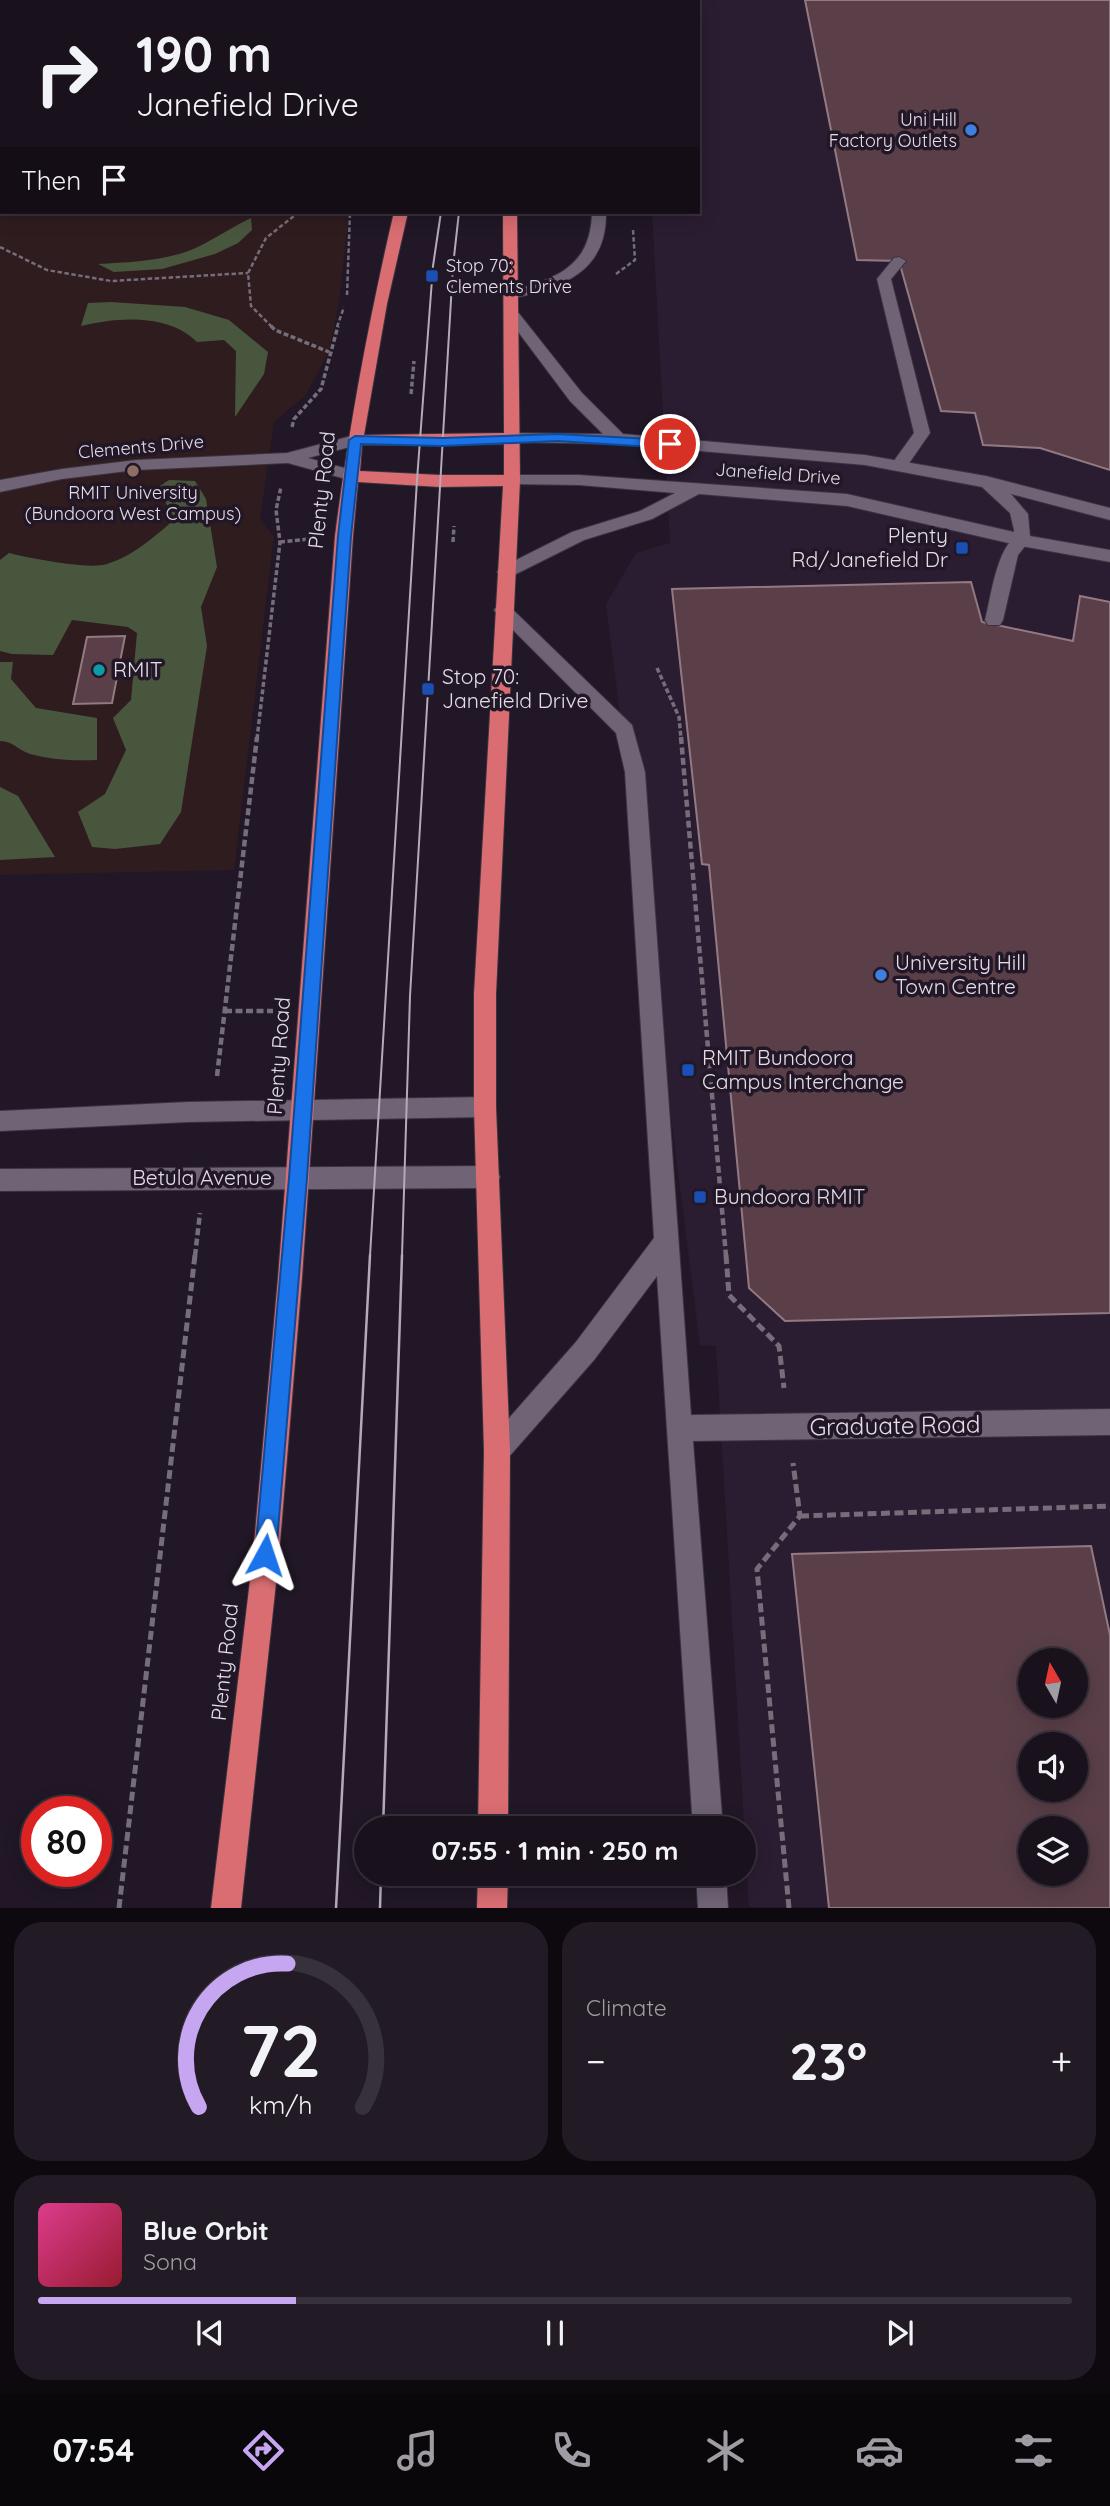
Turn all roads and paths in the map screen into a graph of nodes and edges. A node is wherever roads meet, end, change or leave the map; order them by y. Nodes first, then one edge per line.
1 (296, 214) edge
2 (350, 214) edge
3 (401, 214) edge
4 (510, 214) edge
5 (599, 214) edge
6 (0, 247) edge
7 (900, 261) dead end
8 (248, 273) junction
9 (511, 295) junction
10 (512, 314) junction
11 (329, 352) junction
12 (414, 361) dead end
13 (411, 394) dead end
14 (513, 438) junction
15 (618, 439) junction
16 (355, 440) junction
17 (287, 458) junction
18 (899, 465) junction
19 (353, 476) junction
20 (512, 480) junction
21 (986, 482) junction
22 (0, 486) edge
23 (696, 489) junction
24 (1110, 514) edge
25 (454, 526) dead end
26 (1021, 540) junction
27 (453, 542) dead end
28 (1110, 556) edge
29 (506, 572) junction
30 (503, 610) junction
31 (994, 620) dead end
32 (657, 668) dead end
33 (225, 1011) junction
34 (310, 1012) junction
35 (485, 1107) junction
36 (303, 1111) junction
37 (213, 1112) junction
38 (0, 1121) edge
39 (205, 1177) junction
40 (488, 1177) junction
41 (298, 1178) junction
42 (0, 1180) edge
43 (664, 1243) junction
44 (779, 1346) dead end
45 (1110, 1422) edge
46 (680, 1428) junction
47 (497, 1451) junction
48 (1110, 1506) edge
49 (493, 1816) edge
50 (707, 1816) edge
51 (493, 1886) edge
52 (712, 1886) edge
53 (119, 1908) edge
54 (226, 1908) edge
55 (492, 1908) edge
56 (713, 1908) edge
57 (789, 1908) edge

1 - 8 path
2 - 11 path
3 - 16 highway, Plenty Road
4 - 9 highway
5 - 9 street
6 - 8 path
7 - 18 street
8 - 11 path
9 - 10 highway
10 - 14 highway
10 - 15 street
11 - 17 path
12 - 13 path
14 - 15 street, Janefield Drive
14 - 16 highway, Janefield Drive
14 - 20 highway
15 - 18 street, Janefield Drive
16 - 17 street, Clements Drive
16 - 19 highway, Plenty Road
17 - 19 street, Clements Drive
17 - 22 street, Clements Drive
17 - 33 path
18 - 21 street, Janefield Drive
19 - 20 highway, Janefield Drive
19 - 34 highway, Plenty Road
20 - 23 street, Janefield Drive
20 - 29 highway
21 - 24 street, Janefield Drive
21 - 26 street
23 - 26 street, Janefield Drive
23 - 29 street
25 - 27 path
26 - 28 street, Janefield Drive
26 - 31 street
29 - 30 highway
30 - 35 highway
30 - 43 street
32 - 44 path
33 - 34 path
33 - 37 path
34 - 36 highway, Plenty Road
35 - 36 street
35 - 40 highway
36 - 37 street
36 - 41 highway, Plenty Road
37 - 38 street
39 - 41 street, Betula Avenue
39 - 42 street, Betula Avenue
39 - 53 path
40 - 41 street, Betula Avenue
40 - 47 highway
41 - 54 highway, Plenty Road
43 - 46 street
43 - 47 street
45 - 46 street, Graduate Road
46 - 50 street
47 - 49 highway
48 - 57 path
51 - 55 highway
52 - 56 street

